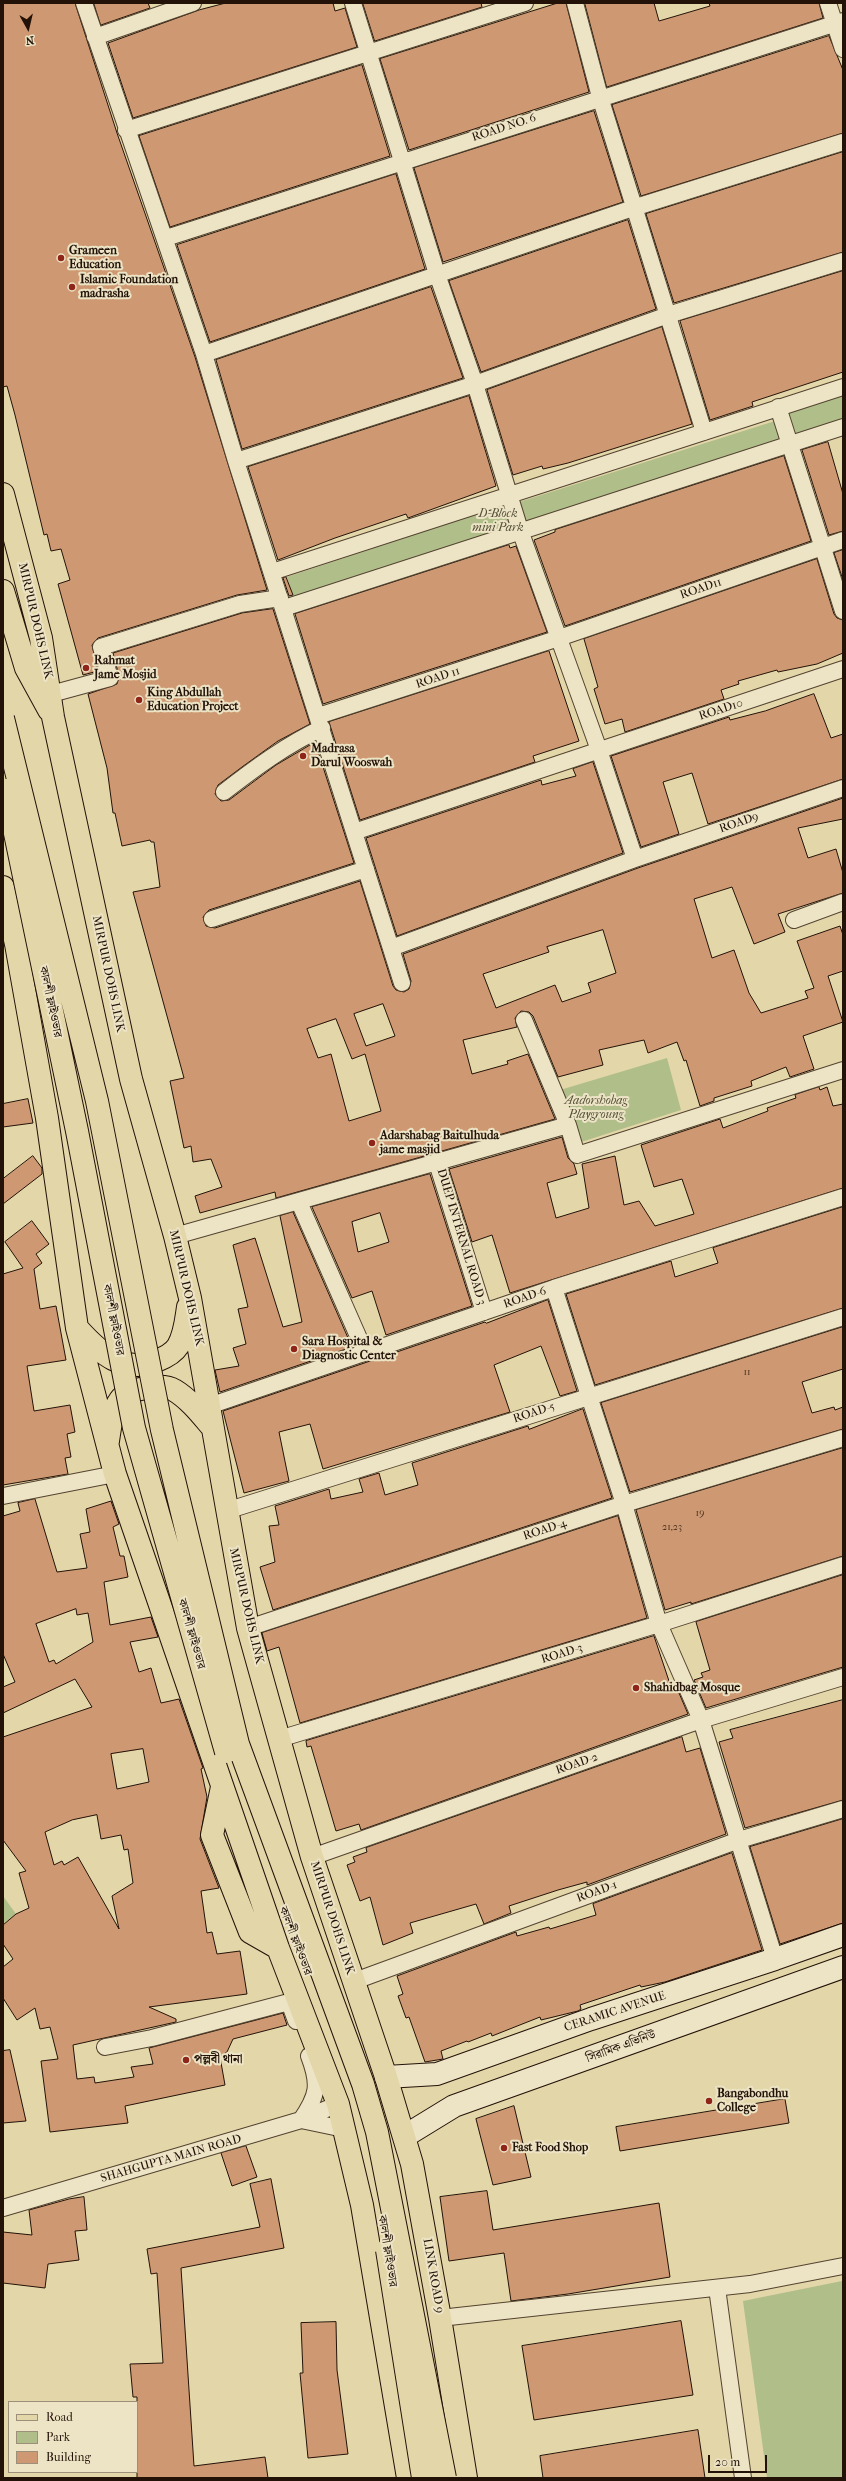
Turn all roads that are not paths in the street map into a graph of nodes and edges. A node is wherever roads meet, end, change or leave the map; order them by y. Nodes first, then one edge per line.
1 (84, 3) edge
2 (193, 3) edge
3 (353, 3) edge
4 (525, 3) edge
5 (574, 3) edge
6 (828, 3) edge
7 (838, 22) edge
8 (95, 37) junction
9 (843, 49) edge
10 (370, 52) junction
11 (600, 97) junction
12 (126, 130) junction
13 (843, 142) edge
14 (403, 162) junction
15 (633, 208) junction
16 (166, 238) junction
17 (843, 261) edge
18 (437, 274) junction
19 (668, 315) junction
20 (204, 354) junction
21 (475, 384) junction
22 (843, 387) edge
23 (778, 407) junction
24 (843, 427) edge
25 (704, 432) junction
26 (789, 443) junction
27 (236, 461) junction
28 (3, 494) edge
29 (510, 495) junction
30 (521, 533) junction
31 (843, 540) edge
32 (822, 547) junction
33 (272, 572) junction
34 (3, 591) edge
35 (282, 603) junction
36 (843, 611) edge
37 (559, 638) junction
38 (843, 669) edge
39 (51, 694) junction
40 (53, 717) junction
41 (3, 718) edge
42 (320, 722) junction
43 (599, 750) junction
44 (3, 777) edge
45 (843, 788) edge
46 (224, 792) dead end
47 (354, 832) junction
48 (635, 859) junction
49 (366, 869) junction
50 (3, 887) edge
51 (843, 902) edge
52 (212, 919) dead end
53 (794, 920) dead end
54 (391, 948) junction
55 (402, 983) dead end
56 (524, 1020) dead end
57 (843, 1070) edge
58 (568, 1125) junction
59 (438, 1163) junction
60 (843, 1197) edge
61 (299, 1202) junction
62 (175, 1236) junction
63 (554, 1288) junction
64 (190, 1298) junction
65 (484, 1312) junction
66 (843, 1317) edge
67 (77, 1328) junction
68 (364, 1352) junction
69 (590, 1395) junction
70 (210, 1416) junction
71 (843, 1438) edge
72 (107, 1446) junction
73 (115, 1474) junction
74 (3, 1496) edge
75 (624, 1504) junction
76 (226, 1511) junction
77 (843, 1565) edge
78 (659, 1624) junction
79 (248, 1628) junction
80 (843, 1678) edge
81 (701, 1720) junction
82 (279, 1739) junction
83 (843, 1809) edge
84 (739, 1840) junction
85 (312, 1857) junction
86 (843, 1935) edge
87 (775, 1960) junction
88 (843, 1967) edge
89 (352, 1982) junction
90 (105, 2047) dead end
91 (386, 2077) junction
92 (338, 2104) junction
93 (301, 2120) junction
94 (344, 2129) junction
95 (404, 2136) junction
96 (3, 2208) edge
97 (843, 2266) edge
98 (717, 2288) junction
99 (440, 2318) junction
100 (408, 2478) edge
101 (424, 2478) edge
102 (445, 2478) edge
103 (466, 2478) edge
104 (743, 2478) edge

1 - 8 street
2 - 8 street
3 - 10 street
4 - 10 street
5 - 11 street
6 - 7 street
7 - 9 street
7 - 11 street, ROAD NO. 6
8 - 12 street
10 - 12 street
10 - 14 street
11 - 14 street, ROAD NO. 6
11 - 15 street
12 - 16 street
13 - 15 street
14 - 16 street, ROAD NO. 6
14 - 18 street
15 - 18 street
15 - 19 street
16 - 20 street
17 - 19 street
18 - 20 street
18 - 21 street
19 - 21 street
19 - 25 street
20 - 27 street
21 - 27 street
21 - 29 street
22 - 23 street
23 - 25 street
23 - 26 street
24 - 26 street
25 - 29 street
26 - 30 street
26 - 32 street
27 - 33 street
28 - 39 main road, MIRPUR DOHS LINK
29 - 30 street
29 - 33 street
30 - 35 street
30 - 37 street
31 - 32 street, ROAD11
32 - 36 street
32 - 37 street, ROAD11
33 - 35 street
34 - 40 main road
35 - 39 street
35 - 42 street
37 - 42 street, ROAD 11
37 - 43 street
38 - 43 street, ROAD10
39 - 40 main road, MIRPUR DOHS LINK
40 - 62 main road, MIRPUR DOHS LINK
41 - 102 main road, bridge
42 - 46 street, ROAD 11
42 - 47 street
43 - 47 street, ROAD10
43 - 48 street
44 - 101 main road, কালশী ফ্লাইওভার, bridge
45 - 48 street, ROAD9
47 - 49 street
48 - 54 street, ROAD9
49 - 52 street
49 - 54 street
50 - 67 main road
51 - 53 street
54 - 55 street
56 - 58 street
57 - 58 street
58 - 59 street
59 - 61 street
59 - 65 street, DUEP INTERNAL ROAD 3
60 - 63 street, ROAD-6
61 - 62 street
61 - 68 street
62 - 64 main road, MIRPUR DOHS LINK
63 - 65 street, ROAD-6
63 - 69 street
64 - 67 main road
64 - 70 main road, MIRPUR DOHS LINK
65 - 68 street, ROAD-6
66 - 69 street, ROAD-5
67 - 72 main road
68 - 70 street, ROAD-6
69 - 75 street
69 - 76 street, ROAD-5
70 - 72 main road
70 - 76 main road, MIRPUR DOHS LINK
71 - 75 street, ROAD-4
72 - 73 main road
73 - 74 street
73 - 92 main road
75 - 78 street
75 - 79 street, ROAD-4
76 - 79 main road, MIRPUR DOHS LINK
77 - 78 street, ROAD-3
78 - 81 street
78 - 82 street, ROAD-3
79 - 82 main road, MIRPUR DOHS LINK
80 - 81 street, ROAD-2
81 - 84 street
81 - 85 street, ROAD-2
82 - 85 main road, MIRPUR DOHS LINK
83 - 84 street, ROAD-1
84 - 87 street
84 - 89 street, ROAD-1
85 - 89 main road, MIRPUR DOHS LINK
86 - 87 main road, CERAMIC AVENUE
87 - 91 main road, CERAMIC AVENUE
88 - 95 main road, সিরামিক এভিনিউ
89 - 91 main road, MIRPUR DOHS LINK
90 - 93 street
91 - 95 main road, LINK ROAD 9
92 - 93 street, SHAHGUPTA MAIN ROAD
92 - 94 main road
93 - 94 street
93 - 96 street, SHAHGUPTA MAIN ROAD
94 - 100 main road
95 - 99 main road, LINK ROAD 9
97 - 98 street
98 - 99 street
98 - 104 street
99 - 103 main road, LINK ROAD 9

